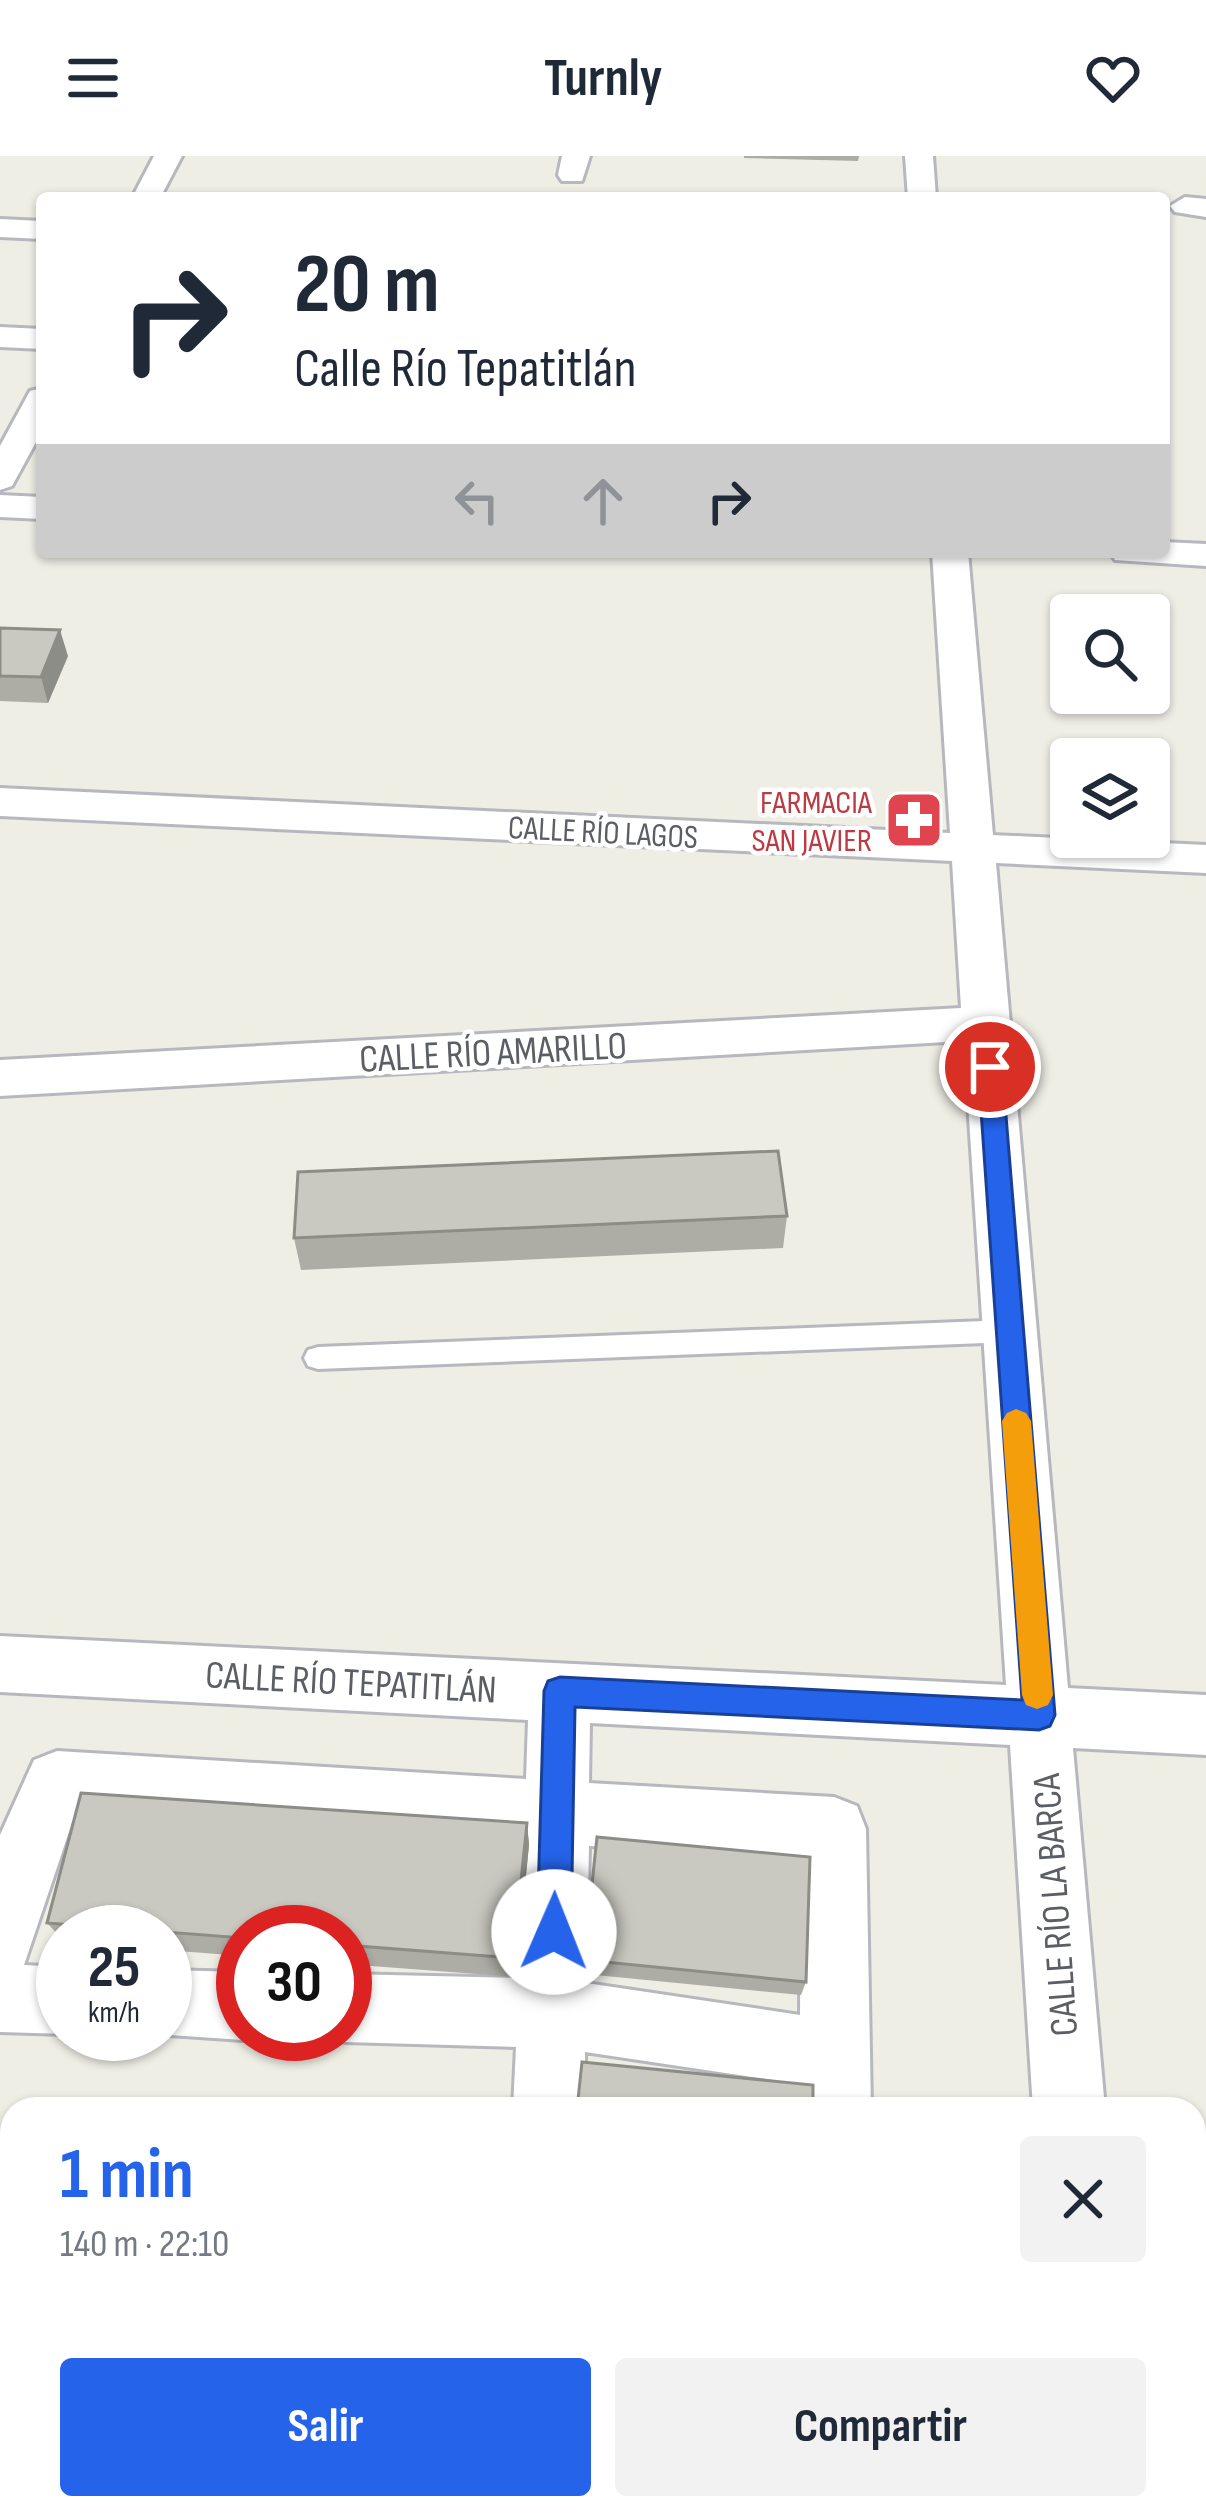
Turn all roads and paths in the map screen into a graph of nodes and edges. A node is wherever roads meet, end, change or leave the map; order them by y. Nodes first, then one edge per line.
1 (168, 156) edge
2 (919, 156) edge
3 (149, 192) edge
4 (922, 192) edge
5 (0, 229) edge
6 (36, 230) edge
7 (0, 337) edge
8 (36, 339) edge
9 (36, 410) edge
10 (0, 479) edge
11 (0, 506) edge
12 (36, 508) edge
13 (1170, 554) edge
14 (1206, 556) edge
15 (950, 558) edge
16 (0, 802) edge
17 (973, 848) junction
18 (1206, 859) edge
19 (986, 1023) junction
20 (0, 1078) edge
21 (1010, 1331) junction
22 (317, 1358) dead end
23 (0, 1664) edge
24 (560, 1691) junction
25 (1039, 1715) junction
26 (1206, 1725) edge
27 (557, 1809) junction
28 (0, 1942) edge
29 (0, 1998) edge
30 (36, 2000) edge
31 (372, 2009) edge
32 (553, 2014) junction
33 (836, 2082) edge
34 (550, 2097) edge
35 (1069, 2097) edge

1 - 3 street
2 - 4 street
5 - 6 street
7 - 8 street
9 - 10 street
11 - 12 street
13 - 14 street
15 - 17 street, CALLE RÍO LA BARCA
16 - 17 street, CALLE RÍO LAGOS
17 - 18 street, CALLE RÍO LAGOS
17 - 19 street, CALLE RÍO LA BARCA
19 - 20 street, CALLE RÍO AMARILLO
19 - 21 street, CALLE RÍO LA BARCA
21 - 22 lane
21 - 25 street, CALLE RÍO LA BARCA
23 - 24 street, CALLE RÍO TEPATITLÁN
24 - 25 street, CALLE RÍO TEPATITLÁN
24 - 27 street
25 - 26 street, CALLE RÍO TEPATITLÁN
25 - 35 street, CALLE RÍO LA BARCA
27 - 28 street
27 - 32 street
27 - 33 street
29 - 30 street
31 - 32 street
32 - 33 street
32 - 34 street

